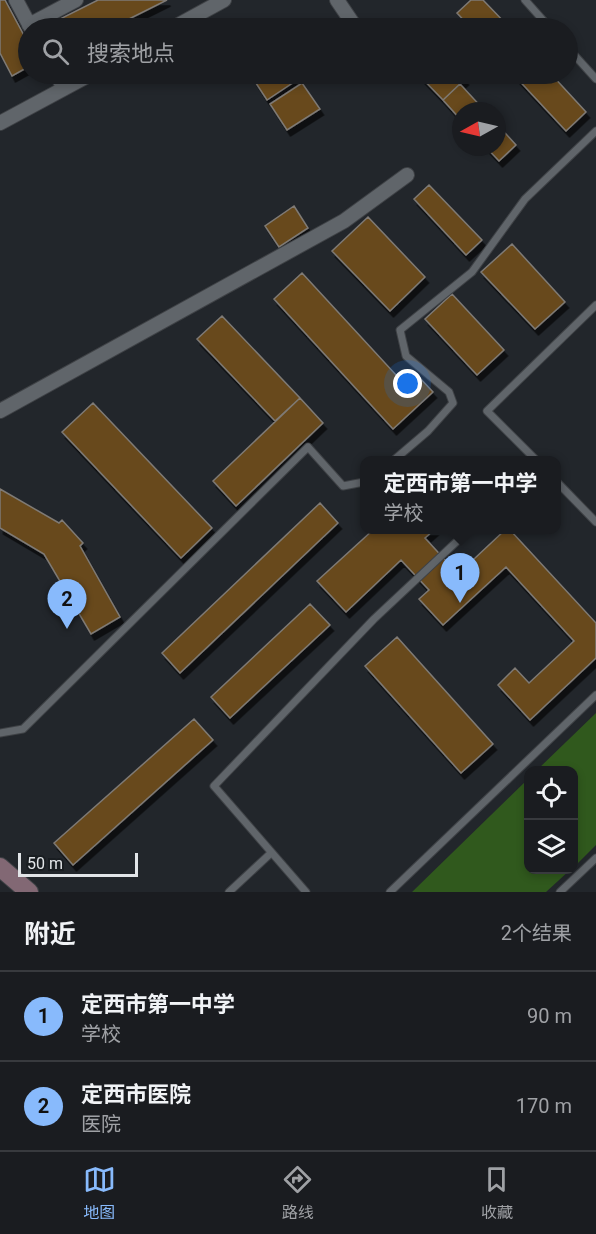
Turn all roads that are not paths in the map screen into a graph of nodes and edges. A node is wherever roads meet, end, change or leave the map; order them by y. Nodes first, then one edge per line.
1 (16, 0) edge
2 (76, 0) edge
3 (224, 0) edge
4 (337, 0) edge
5 (525, 0) edge
6 (25, 18) edge
7 (45, 18) edge
8 (191, 18) edge
9 (349, 18) edge
10 (541, 18) edge
11 (578, 60) edge
12 (596, 79) edge
13 (62, 84) edge
14 (72, 84) edge
15 (64, 88) junction
16 (0, 123) edge
17 (596, 131) edge
18 (407, 175) dead end
19 (596, 305) edge
20 (0, 411) edge
21 (399, 456) edge
22 (532, 456) edge
23 (360, 483) edge
24 (561, 486) edge
25 (596, 522) edge
26 (465, 534) edge
27 (596, 695) edge
28 (0, 733) edge
29 (271, 853) junction
30 (596, 858) edge
31 (0, 867) edge
32 (29, 892) edge
33 (229, 892) edge
34 (306, 892) edge
35 (390, 892) edge
36 (560, 892) edge

1 - 6 street
2 - 7 street
3 - 8 street
4 - 9 street
5 - 10 lane
11 - 12 lane
13 - 15 street
14 - 15 street
15 - 16 street
17 - 21 lane
18 - 20 street
19 - 22 lane
23 - 28 lane
24 - 25 lane
26 - 29 lane
27 - 35 lane
29 - 33 lane
29 - 34 lane
30 - 36 lane
31 - 32 main road

